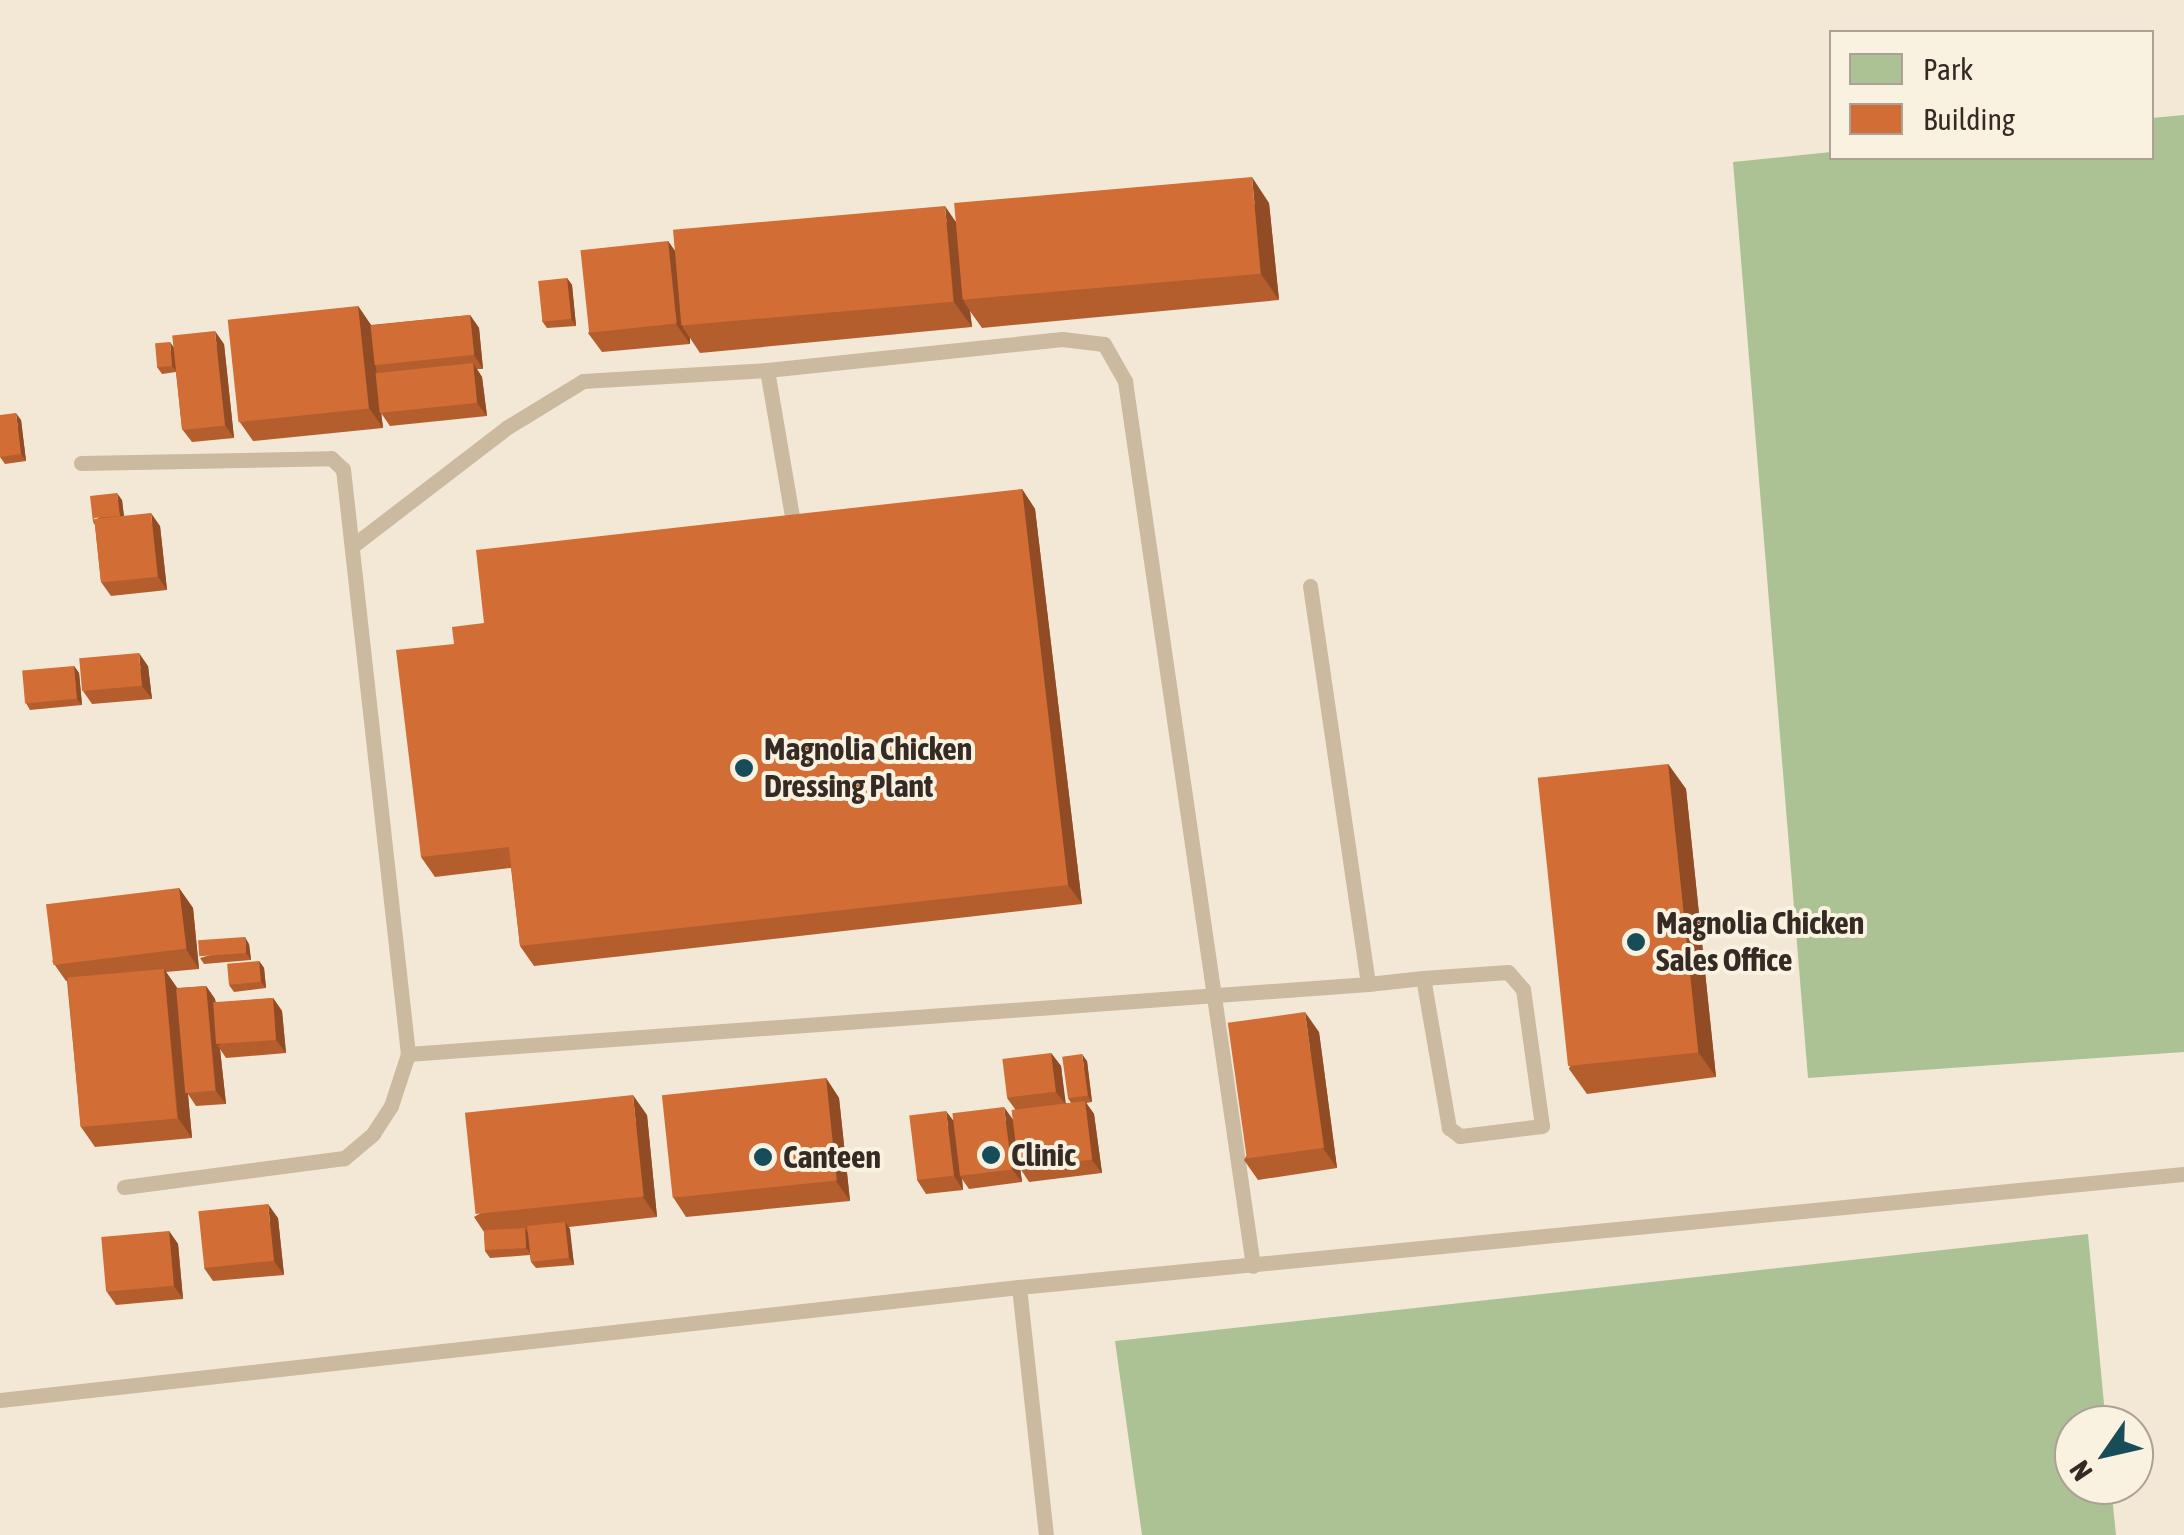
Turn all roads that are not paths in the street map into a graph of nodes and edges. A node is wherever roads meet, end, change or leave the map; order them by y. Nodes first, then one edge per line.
1 (766, 370) junction
2 (81, 464) dead end
3 (795, 535) edge
4 (355, 544) junction
5 (1310, 586) dead end
6 (1423, 978) junction
7 (1368, 984) junction
8 (1218, 995) junction
9 (408, 1054) junction
10 (2184, 1174) edge
11 (124, 1187) dead end
12 (1252, 1266) junction
13 (1018, 1287) junction
14 (0, 1400) edge
15 (1046, 1535) edge

1 - 3 lane
1 - 4 lane
1 - 8 lane
2 - 4 lane
4 - 9 lane
5 - 7 lane
6 - 6 lane
6 - 7 lane
7 - 8 lane
8 - 9 lane
8 - 12 lane
9 - 11 lane
10 - 12 lane
12 - 13 lane
13 - 14 lane
13 - 15 lane

